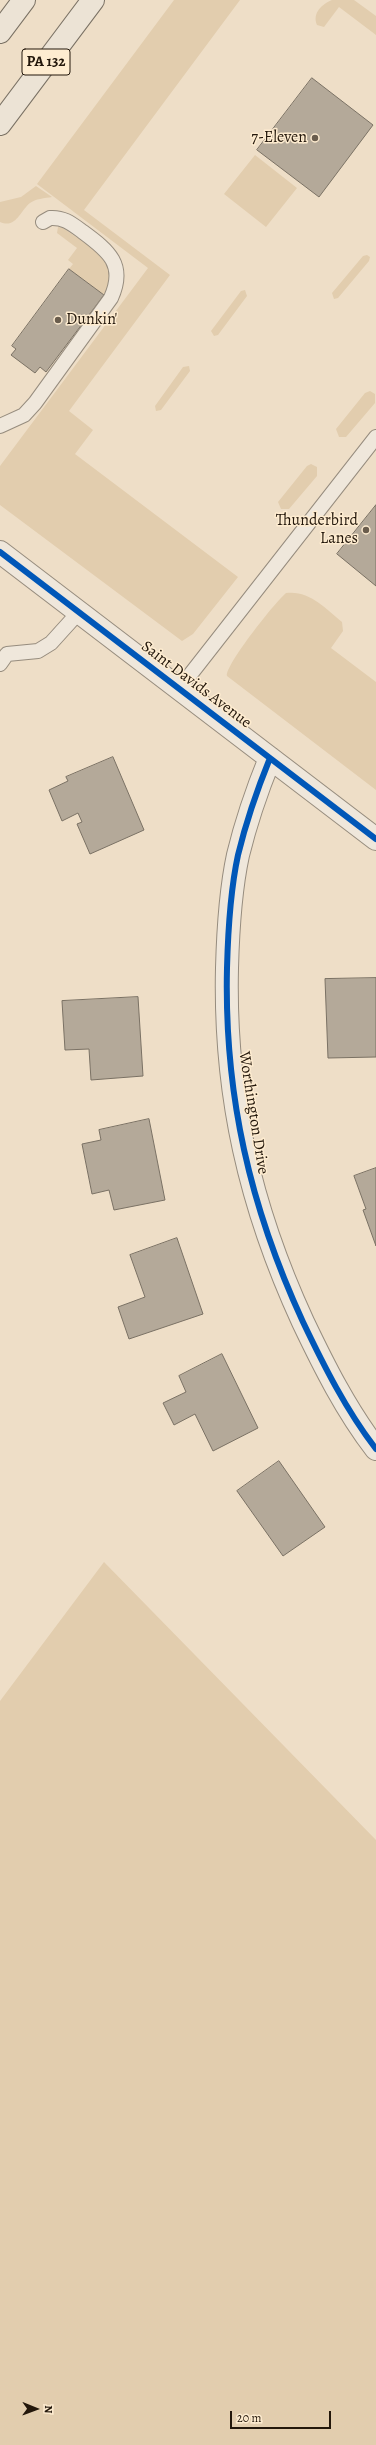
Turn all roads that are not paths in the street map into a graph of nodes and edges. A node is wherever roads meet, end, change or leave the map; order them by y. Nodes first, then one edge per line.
1 (24, 0) edge
2 (93, 0) edge
3 (0, 32) edge
4 (0, 124) edge
5 (43, 222) dead end
6 (0, 426) edge
7 (376, 437) edge
8 (0, 552) edge
9 (79, 612) junction
10 (2, 656) edge
11 (179, 689) junction
12 (270, 758) junction
13 (376, 839) edge
14 (376, 1449) edge

1 - 3 main road
2 - 4 main road, PA 132
5 - 6 lane
7 - 11 lane
8 - 9 street, Saint Davids Avenue
9 - 10 lane
9 - 11 street, Saint Davids Avenue
11 - 12 street, Saint Davids Avenue
12 - 13 street, Saint Davids Avenue
12 - 14 street, Worthington Drive

